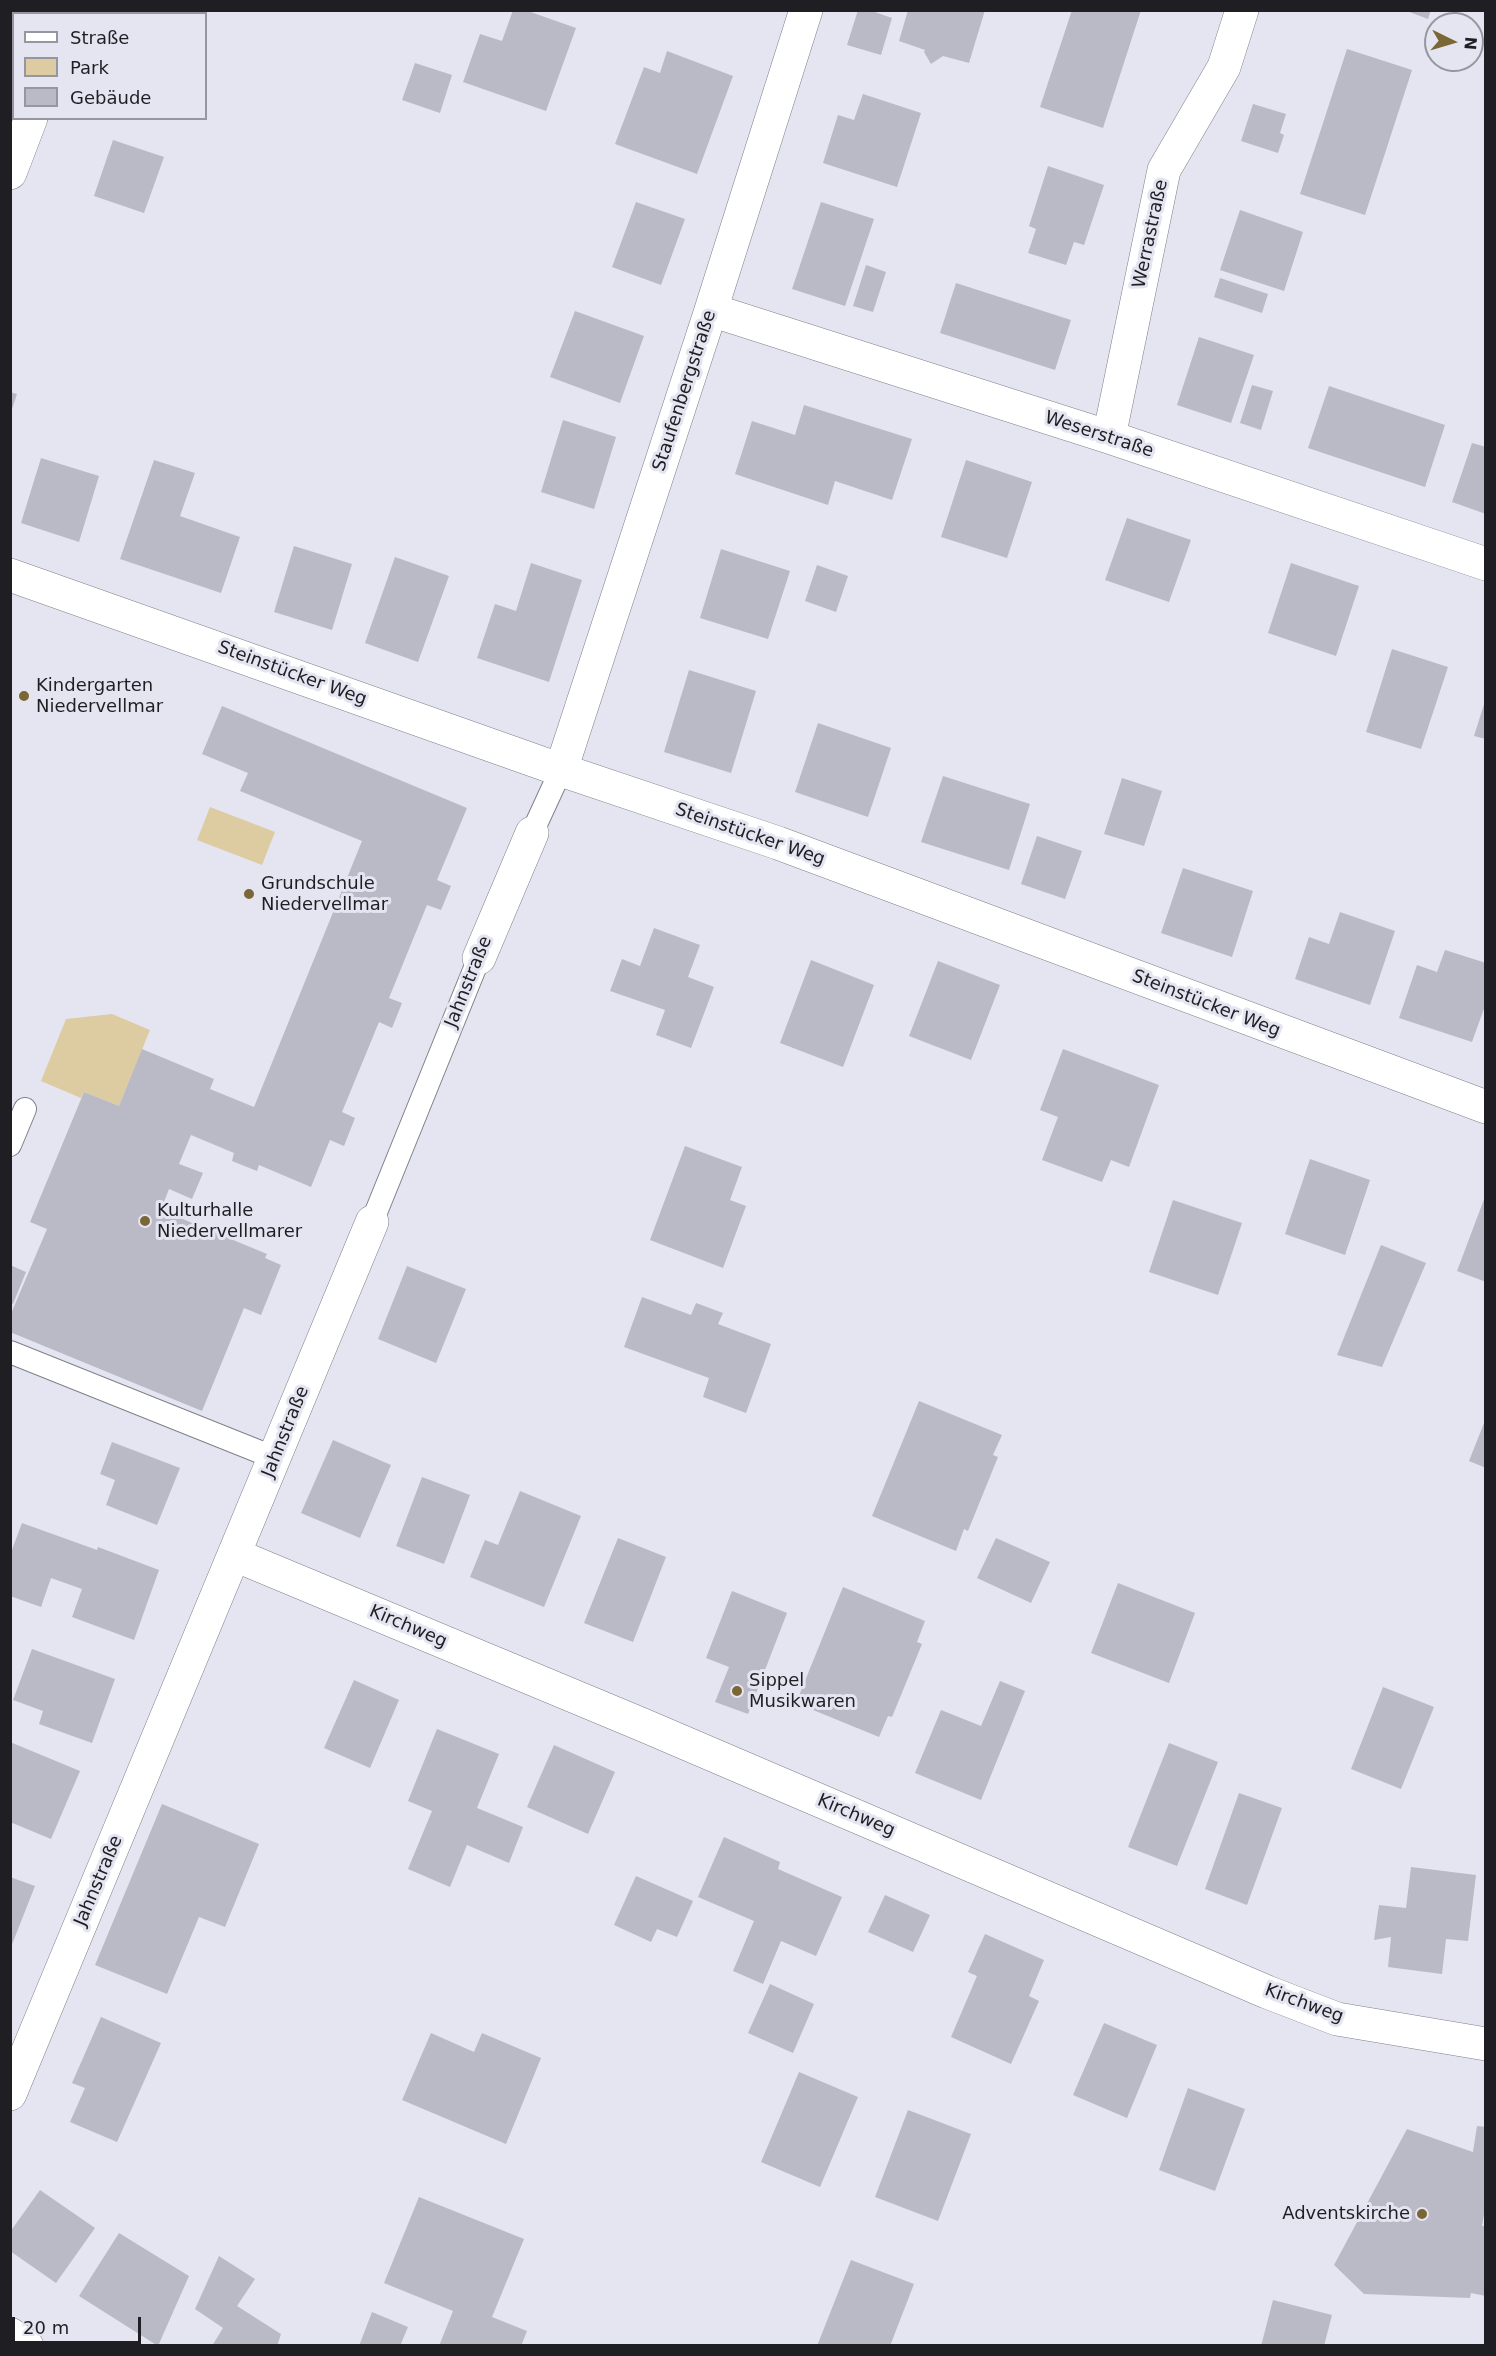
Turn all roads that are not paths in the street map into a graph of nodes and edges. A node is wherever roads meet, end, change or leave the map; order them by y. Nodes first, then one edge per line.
1 (806, 10) edge
2 (1242, 10) edge
3 (30, 120) edge
4 (10, 173) edge
5 (711, 310) junction
6 (1109, 437) junction
7 (1485, 564) edge
8 (10, 575) edge
9 (561, 770) junction
10 (532, 833) joint
11 (479, 958) joint
12 (1485, 1107) edge
13 (25, 1109) dead end
14 (10, 1145) edge
15 (372, 1222) joint
16 (10, 1352) edge
17 (275, 1458) junction
18 (235, 1555) junction
19 (1485, 2044) edge
20 (10, 2094) edge
21 (10, 2334) edge
22 (27, 2346) edge

1 - 5 street, Staufenbergstraße
2 - 6 street, Werrastraße
3 - 4 street
5 - 6 street, Weserstraße
5 - 9 street, Staufenbergstraße
6 - 7 street, Weserstraße
8 - 9 street, Steinstücker Weg
9 - 10 lane, Jahnstraße
9 - 12 street, Steinstücker Weg
10 - 11 street, Jahnstraße
11 - 15 lane, Jahnstraße
13 - 14 lane
15 - 17 street, Jahnstraße
16 - 17 lane
17 - 18 street, Jahnstraße
18 - 19 street, Kirchweg
18 - 20 street, Jahnstraße
21 - 22 street

